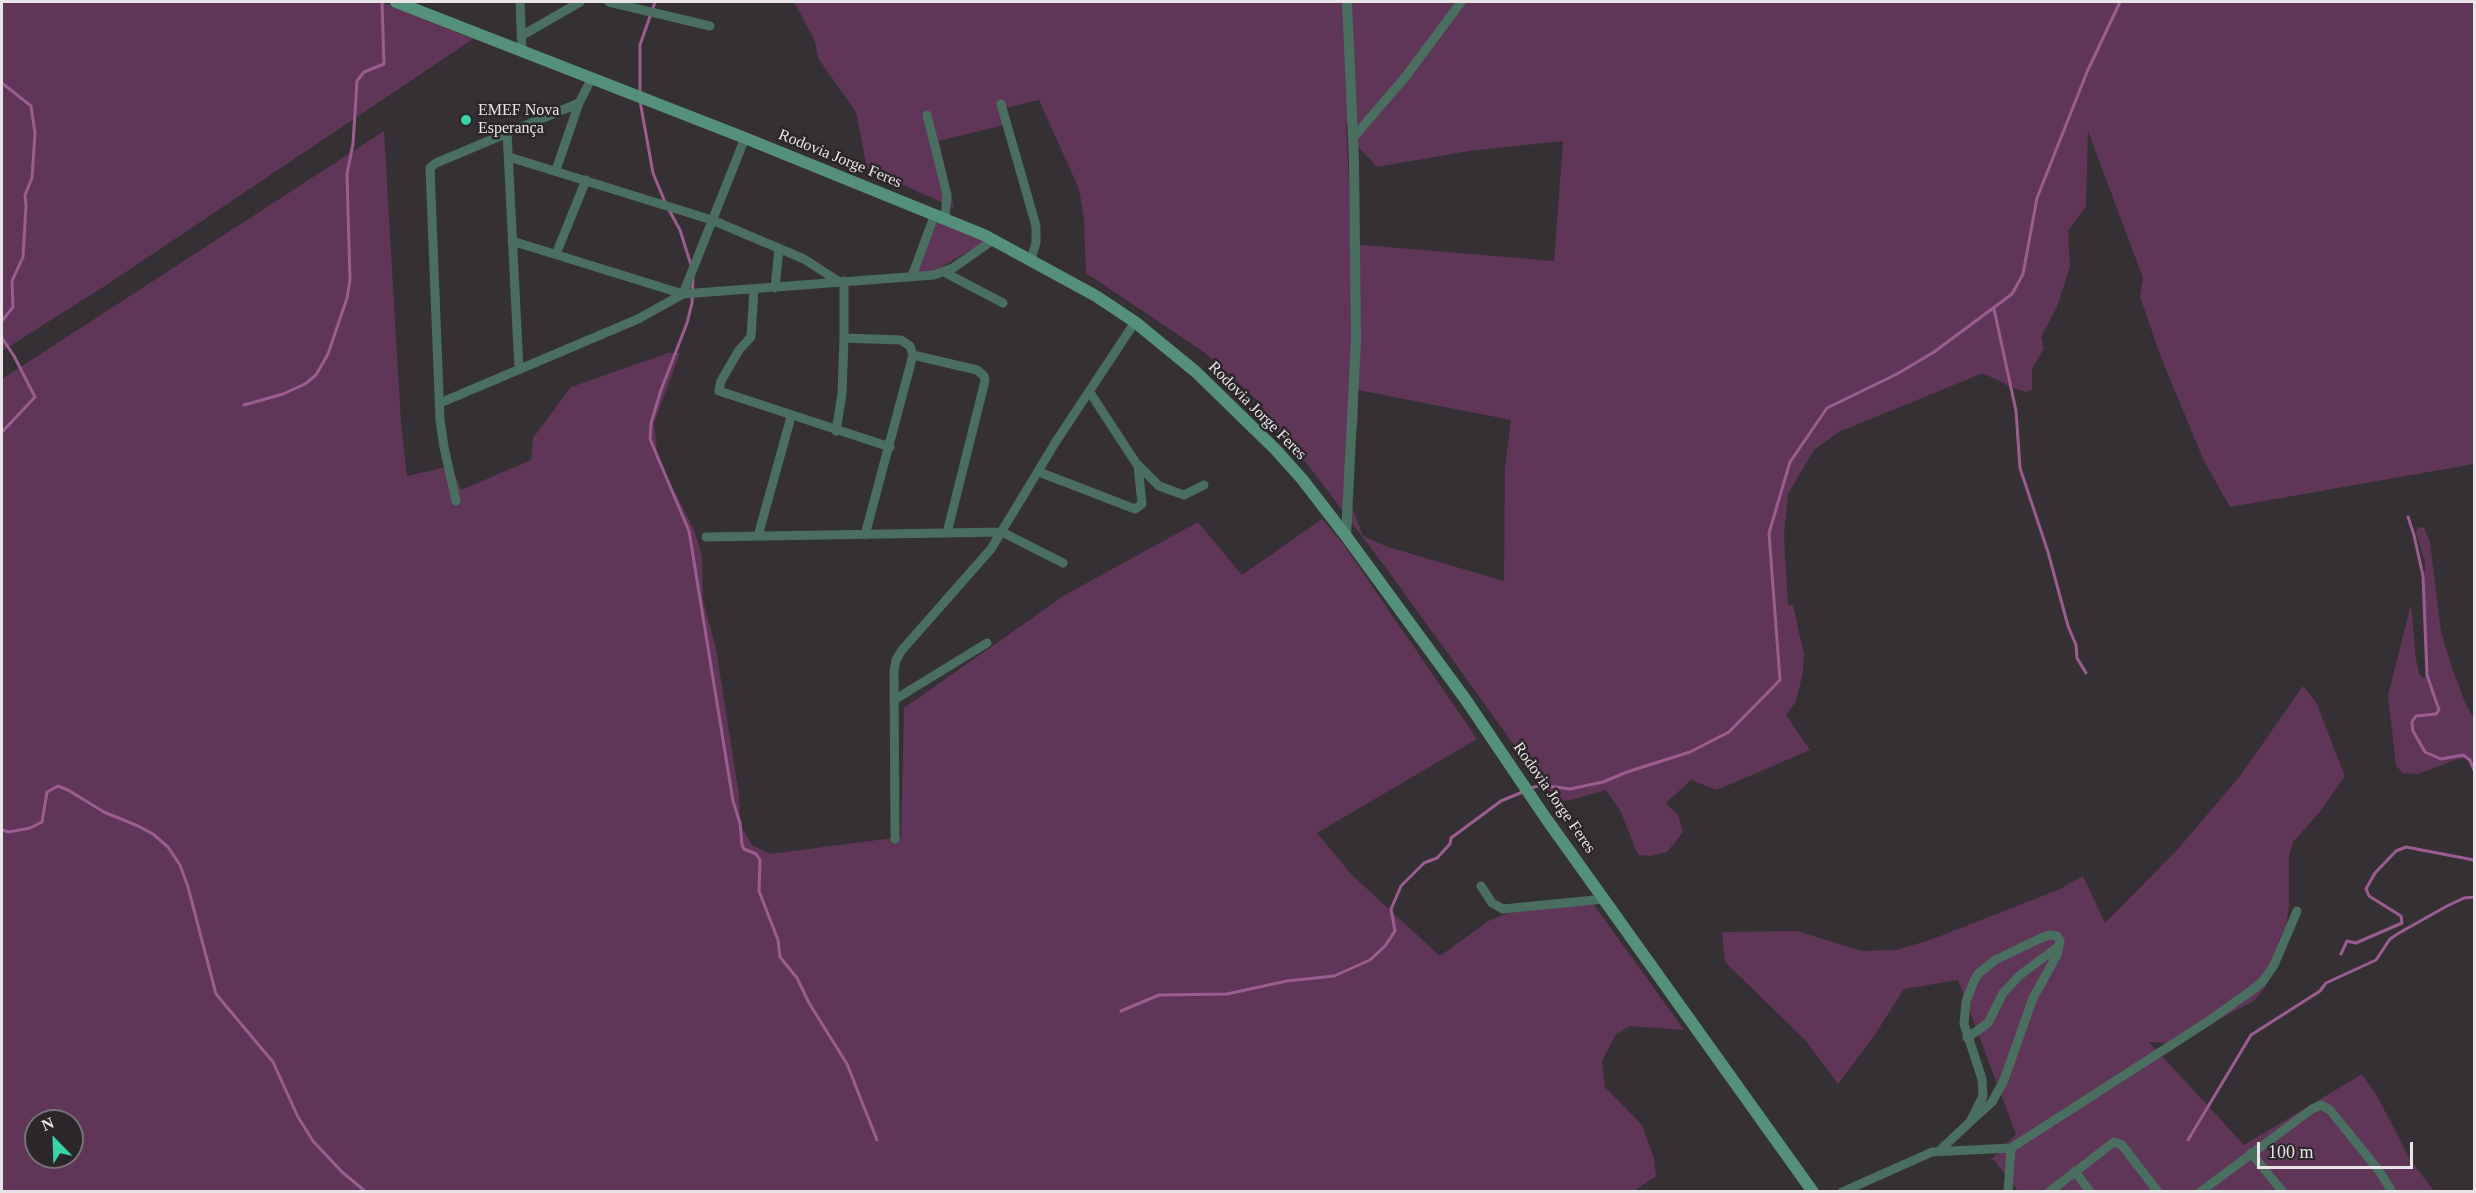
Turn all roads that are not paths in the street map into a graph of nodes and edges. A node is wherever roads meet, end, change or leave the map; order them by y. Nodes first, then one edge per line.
1 (396, 2) edge
2 (520, 2) edge
3 (580, 2) edge
4 (609, 2) edge
5 (1347, 2) edge
6 (1461, 2) edge
7 (710, 26) dead end
8 (521, 36) junction
9 (522, 50) junction
10 (592, 78) junction
11 (579, 102) junction
12 (1001, 104) dead end
13 (927, 114) dead end
14 (507, 132) junction
15 (745, 138) junction
16 (1353, 138) junction
17 (509, 157) junction
18 (556, 170) junction
19 (586, 180) junction
20 (940, 216) junction
21 (712, 220) junction
22 (993, 240) junction
23 (512, 241) junction
24 (779, 248) junction
25 (556, 254) junction
26 (1032, 259) junction
27 (944, 272) junction
28 (912, 276) junction
29 (841, 281) junction
30 (775, 288) junction
31 (754, 289) junction
32 (683, 294) junction
33 (1003, 303) dead end
34 (1135, 322) junction
35 (844, 338) junction
36 (913, 355) junction
37 (519, 369) junction
38 (1089, 391) junction
39 (440, 403) junction
40 (792, 417) junction
41 (836, 431) junction
42 (890, 447) junction
43 (1138, 465) junction
44 (1039, 472) junction
45 (1204, 485) dead end
46 (456, 501) dead end
47 (1002, 532) junction
48 (947, 533) junction
49 (865, 535) junction
50 (1346, 536) junction
51 (706, 537) dead end
52 (758, 537) junction
53 (1063, 563) dead end
54 (987, 644) dead end
55 (894, 700) junction
56 (895, 839) dead end
57 (1481, 886) dead end
58 (1605, 899) junction
59 (2297, 911) dead end
60 (2060, 946) junction
61 (1967, 1038) junction
62 (1970, 1122) junction
63 (2011, 1148) junction
64 (1939, 1151) junction
65 (2251, 1153) junction
66 (2075, 1172) junction
67 (1813, 1191) edge
68 (1842, 1191) edge
69 (2008, 1191) edge
70 (2049, 1191) edge
71 (2090, 1191) edge
72 (2158, 1191) edge
73 (2199, 1191) edge
74 (2283, 1191) edge
75 (2392, 1191) edge

1 - 9 main road, Rodovia Jorge Feres
2 - 8 street
3 - 8 street
4 - 7 street
5 - 16 street
6 - 16 street
8 - 9 street
9 - 10 main road, Rodovia Jorge Feres
10 - 11 street
10 - 15 main road, Rodovia Jorge Feres
11 - 14 street
11 - 18 street
12 - 26 street
13 - 20 street
14 - 17 street
14 - 39 street
15 - 20 main road, Rodovia Jorge Feres
15 - 21 street
16 - 50 street
17 - 18 street
17 - 23 street
18 - 19 street
19 - 21 street
19 - 25 street
20 - 22 main road, Rodovia Jorge Feres
20 - 28 street
21 - 24 street
21 - 32 street
22 - 26 main road, Rodovia Jorge Feres
22 - 27 street
23 - 25 street
23 - 37 street
24 - 29 street
24 - 30 street
25 - 32 street
26 - 34 main road, Rodovia Jorge Feres
27 - 28 street
27 - 33 street
28 - 29 street
29 - 30 street
29 - 35 street
30 - 31 street
31 - 32 street
31 - 40 street
32 - 37 street
34 - 38 street
34 - 50 main road, Rodovia Jorge Feres
35 - 36 street
35 - 41 street
36 - 42 street
36 - 48 street
37 - 39 street
38 - 43 street
38 - 44 street
39 - 46 street
40 - 41 street
40 - 52 street
41 - 42 street
42 - 49 street
43 - 44 street
43 - 45 street
44 - 47 street
47 - 48 street
47 - 53 street
47 - 55 street
48 - 49 street
49 - 52 street
50 - 58 main road, Rodovia Jorge Feres
51 - 52 street
54 - 55 street
55 - 56 street
57 - 58 street
58 - 67 main road, Rodovia Jorge Feres
59 - 63 street
60 - 61 street
60 - 61 street
60 - 62 street
61 - 62 street
62 - 64 street
63 - 64 street
63 - 69 street
64 - 68 street
65 - 73 street
65 - 74 street
65 - 75 street
66 - 70 street
66 - 71 street
66 - 72 street

